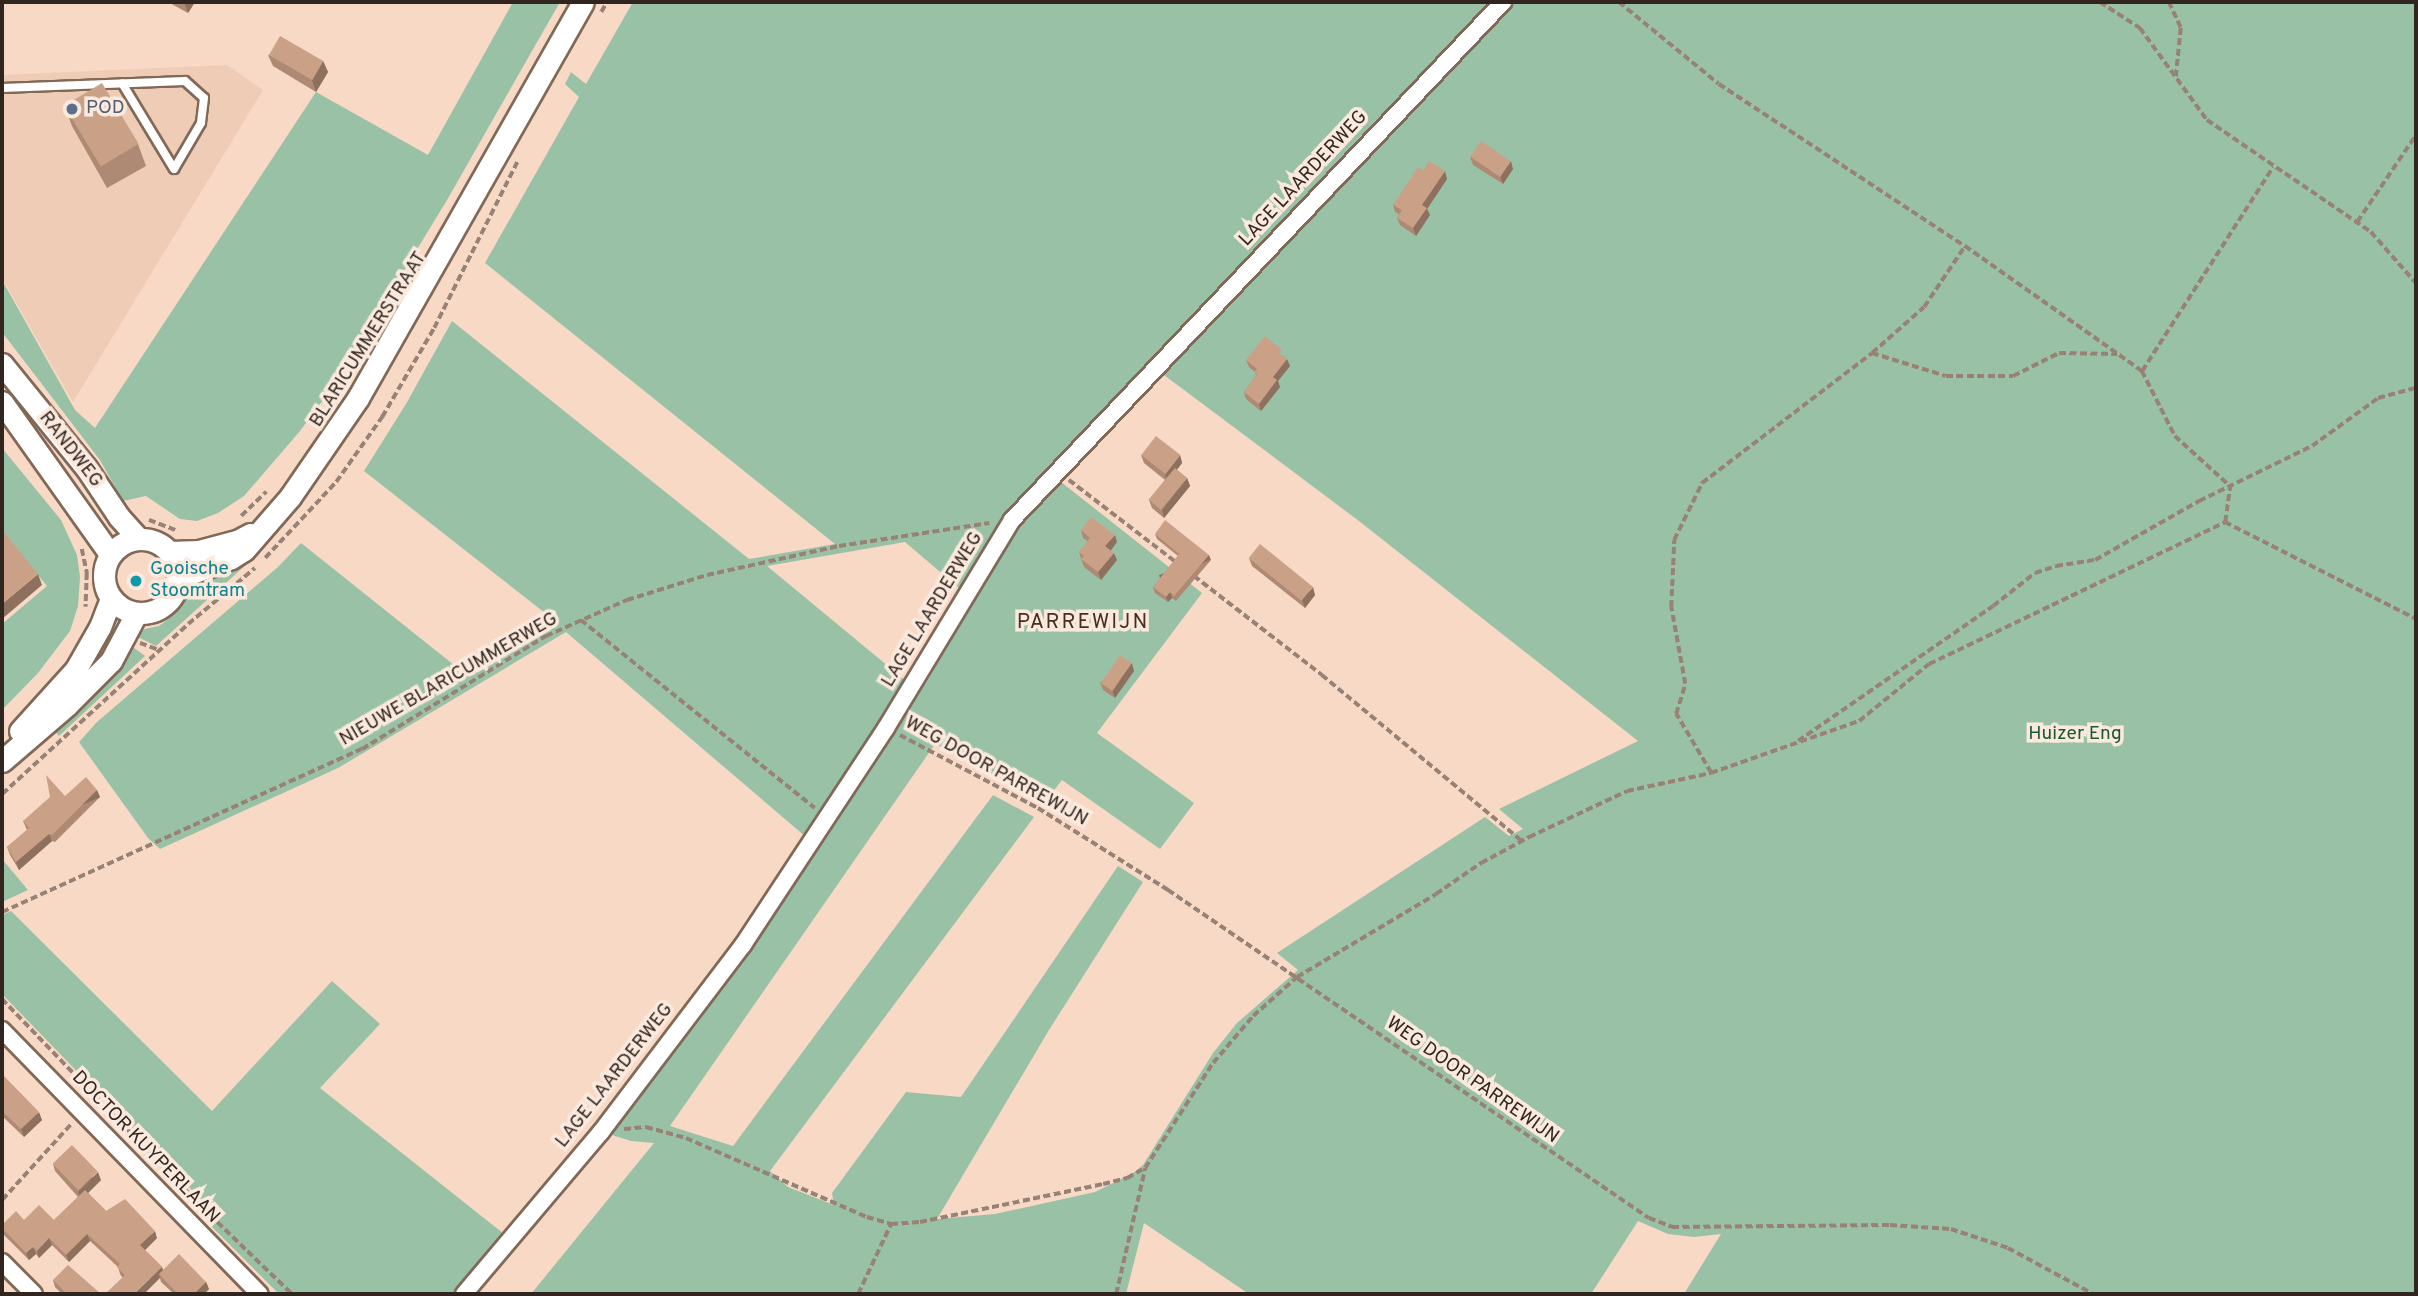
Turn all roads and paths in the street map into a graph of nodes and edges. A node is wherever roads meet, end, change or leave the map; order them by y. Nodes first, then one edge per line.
1 (583, 2) edge
2 (1503, 2) edge
3 (1619, 2) edge
4 (2099, 2) edge
5 (2115, 2) edge
6 (2168, 2) edge
7 (2114, 11) junction
8 (2176, 77) junction
9 (122, 83) junction
10 (2, 88) edge
11 (2416, 135) edge
12 (2273, 167) junction
13 (2357, 222) junction
14 (1965, 246) junction
15 (2416, 283) edge
16 (1872, 353) junction
17 (2119, 354) junction
18 (2, 364) edge
19 (2142, 371) junction
20 (2416, 388) edge
21 (2, 402) edge
22 (2230, 486) junction
23 (1079, 488) dead end
24 (268, 490) dead end
25 (119, 517) junction
26 (233, 520) dead end
27 (1012, 520) junction
28 (2225, 522) junction
29 (264, 526) junction
30 (189, 531) dead end
31 (87, 532) junction
32 (137, 537) junction
33 (170, 552) junction
34 (110, 554) junction
35 (1179, 564) edge
36 (1190, 573) edge
37 (179, 578) junction
38 (111, 599) junction
39 (136, 614) junction
40 (580, 620) junction
41 (2416, 620) edge
42 (100, 627) junction
43 (125, 638) junction
44 (159, 650) dead end
45 (886, 728) junction
46 (1793, 744) junction
47 (2, 755) edge
48 (2, 761) edge
49 (1711, 773) junction
50 (828, 819) junction
51 (1522, 841) junction
52 (2, 912) edge
53 (1297, 977) junction
54 (2, 999) edge
55 (2, 1030) edge
56 (80, 1114) junction
57 (601, 1132) junction
58 (1145, 1168) junction
59 (2, 1200) edge
60 (891, 1223) junction
61 (2, 1262) edge
62 (34, 1294) edge
63 (260, 1294) edge
64 (292, 1294) edge
65 (464, 1294) edge
66 (858, 1294) edge
67 (1116, 1294) edge
68 (2093, 1294) edge

1 - 29 main road, BLARICUMMERSTRAAT
2 - 27 street, LAGE LAARDERWEG
3 - 14 path
4 - 7 path
5 - 7 path
6 - 8 path
7 - 8 path
8 - 12 path
9 - 9 lane
9 - 10 lane
11 - 13 path
12 - 13 path
12 - 19 path
13 - 15 path
14 - 16 path
14 - 17 path
16 - 17 path
16 - 49 path
17 - 19 path
18 - 25 main road, RANDWEG
19 - 22 path
20 - 22 path
21 - 31 main road, RANDWEG
22 - 28 path
22 - 46 path
23 - 35 path
24 - 26 path
25 - 30 path
25 - 32 main road, RANDWEG
27 - 40 path, NIEUWE BLARICUMMERWEG
27 - 45 street, LAGE LAARDERWEG
28 - 41 path
28 - 46 path
29 - 33 main road, BLARICUMMERSTRAAT
29 - 37 main road, BLARICUMMERSTRAAT
31 - 34 main road, RANDWEG
31 - 42 path
32 - 33 main road
32 - 34 main road
33 - 37 main road
34 - 38 main road
36 - 51 path
37 - 39 main road
38 - 39 main road
38 - 42 main road
39 - 43 main road
40 - 50 path
40 - 52 path, NIEUWE BLARICUMMERWEG
42 - 47 main road
43 - 44 path
43 - 48 main road
45 - 50 street, LAGE LAARDERWEG
45 - 53 path, WEG DOOR PARREWIJN
46 - 49 path
49 - 51 path
50 - 57 street, LAGE LAARDERWEG
51 - 53 path
53 - 58 path
53 - 68 path, WEG DOOR PARREWIJN
54 - 64 path
55 - 56 street, DOCTOR KUYPERLAAN
56 - 59 path
56 - 63 street, DOCTOR KUYPERLAAN
57 - 60 path
57 - 65 street, LAGE LAARDERWEG
58 - 60 path
58 - 67 path
60 - 66 path
61 - 62 street

